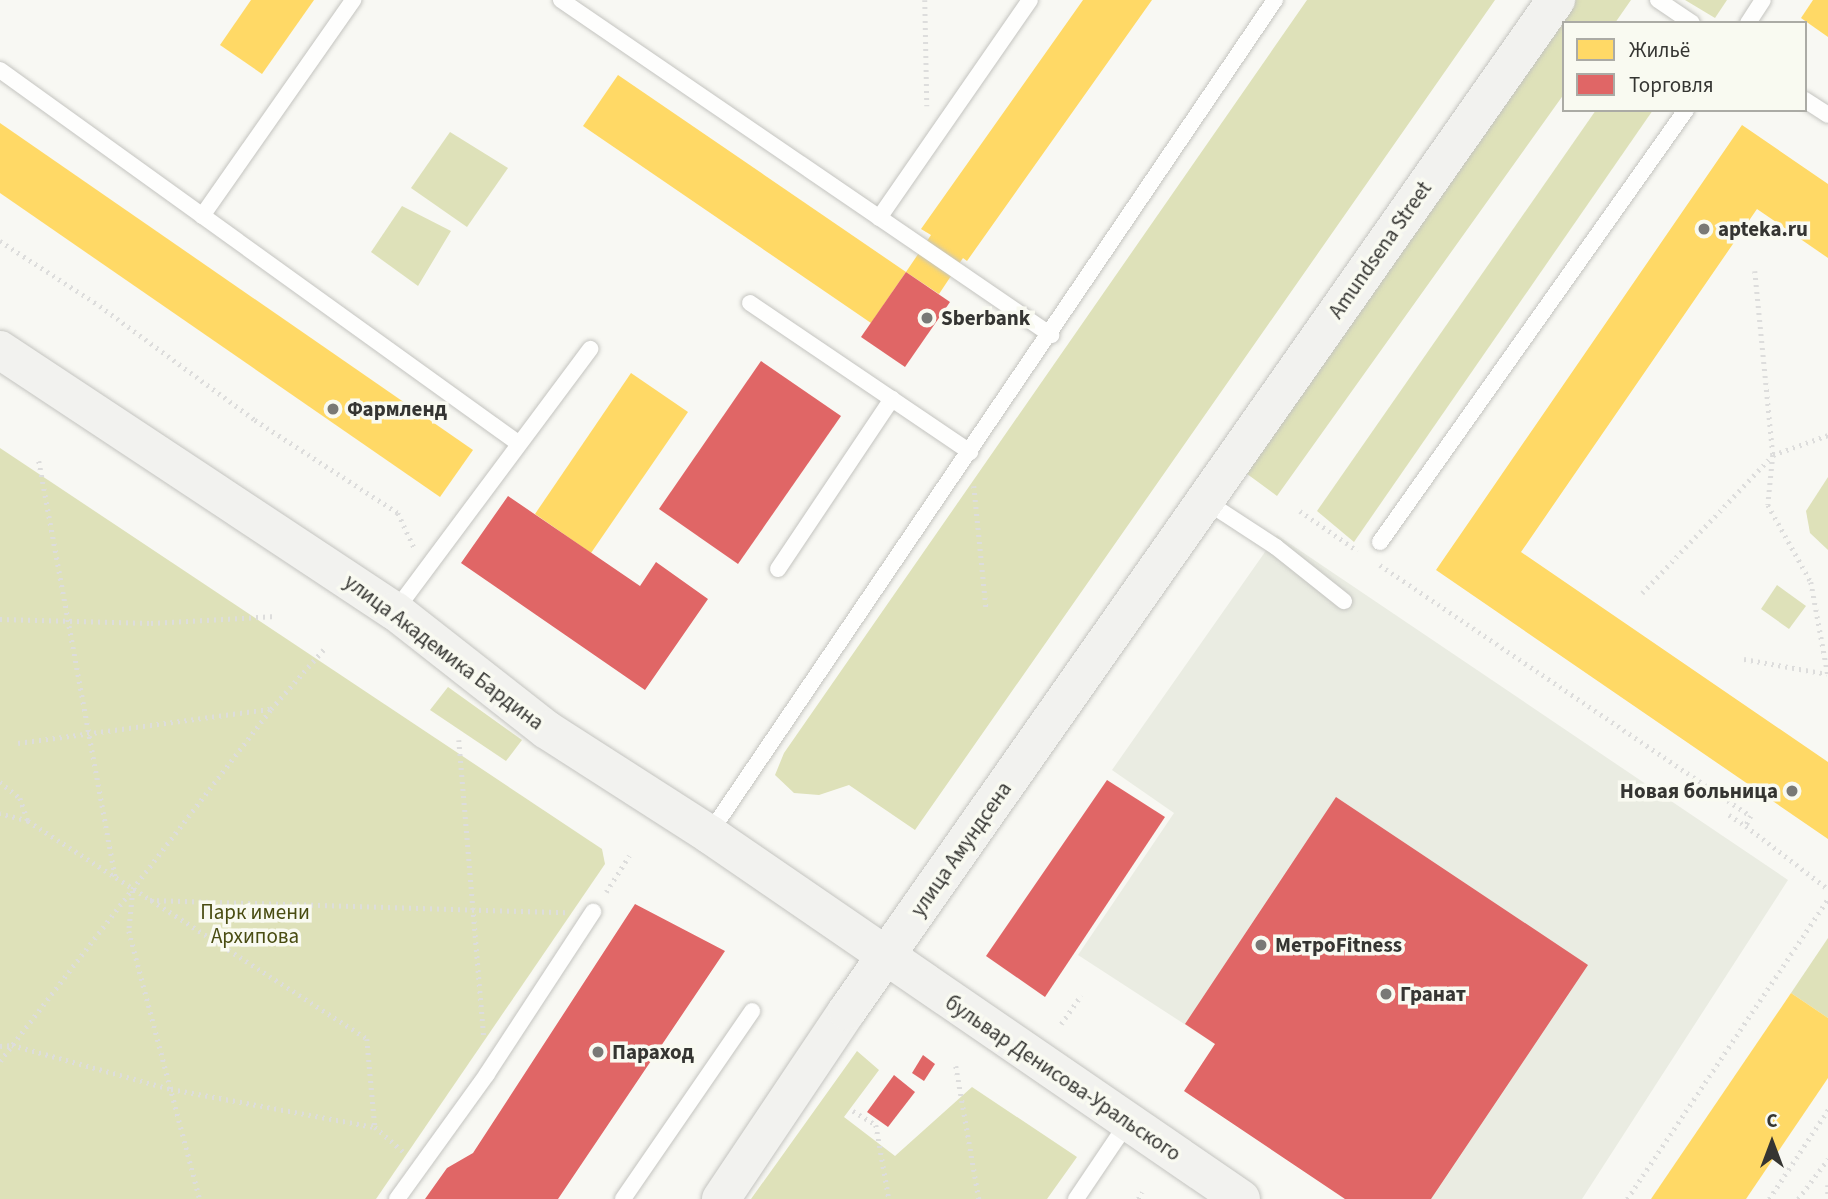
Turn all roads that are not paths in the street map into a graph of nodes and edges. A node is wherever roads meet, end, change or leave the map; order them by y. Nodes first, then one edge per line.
1 (353, 0) edge
2 (561, 0) edge
3 (1030, 0) edge
4 (1275, 0) edge
5 (1556, 0) edge
6 (1658, 0) edge
7 (1763, 0) edge
8 (1689, 21) edge
9 (1749, 21) edge
10 (0, 70) edge
11 (1807, 101) edge
12 (1685, 112) edge
13 (1828, 115) edge
14 (202, 216) junction
15 (879, 218) junction
16 (750, 303) dead end
17 (1051, 335) junction
18 (590, 349) dead end
19 (0, 350) edge
20 (892, 399) junction
21 (518, 443) junction
22 (970, 452) junction
23 (1204, 500) junction
24 (1380, 542) dead end
25 (778, 569) dead end
26 (1344, 601) dead end
27 (395, 611) junction
28 (709, 834) junction
29 (593, 912) road end
30 (886, 956) junction
31 (752, 1011) dead end
32 (1128, 1122) junction
33 (397, 1199) edge
34 (623, 1199) edge
35 (721, 1199) edge
36 (1076, 1199) edge
37 (1241, 1199) edge

1 - 14 lane
2 - 15 lane
3 - 15 lane
4 - 17 lane
5 - 23 street, Amundsena Street
6 - 8 lane
7 - 9 lane
10 - 14 lane
11 - 13 lane
12 - 24 lane
14 - 21 lane
15 - 17 lane
16 - 20 lane
17 - 22 lane
18 - 21 lane
19 - 27 street, улица Академика Бардина
20 - 22 lane
20 - 25 lane
21 - 27 lane
22 - 28 lane
23 - 26 lane
23 - 30 street, улица Амундсена
27 - 28 street, улица Академика Бардина
28 - 30 street, улица Академика Бардина
29 - 33 lane
30 - 32 street, бульвар Денисова-Уральского
30 - 35 street, улица Амундсена
31 - 34 lane
32 - 36 lane
32 - 37 street, бульвар Денисова-Уральского

